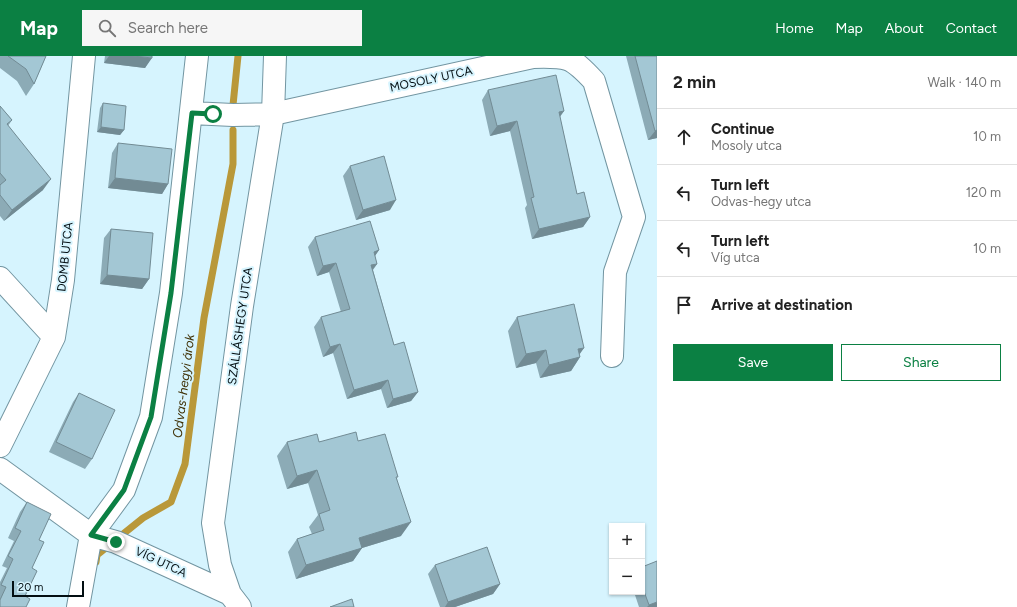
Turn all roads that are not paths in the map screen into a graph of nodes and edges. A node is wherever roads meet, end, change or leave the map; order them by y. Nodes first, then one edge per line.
1 (84, 56) edge
2 (197, 56) edge
3 (275, 56) edge
4 (192, 113) junction
5 (273, 114) junction
6 (0, 278) edge
7 (54, 337) junction
8 (612, 356) dead end
9 (0, 446) edge
10 (0, 468) edge
11 (91, 535) junction
12 (235, 600) edge
13 (78, 607) edge

1 - 7 street, DOMB UTCA
2 - 4 street
3 - 5 street, SZÁLLÁSHEGY UTCA
4 - 5 street, MOSOLY UTCA
4 - 11 street
5 - 8 street, MOSOLY UTCA
5 - 12 street, SZÁLLÁSHEGY UTCA
6 - 7 street
7 - 9 street, DOMB UTCA
10 - 11 street, VÍG UTCA
11 - 12 street, VÍG UTCA
11 - 13 street

